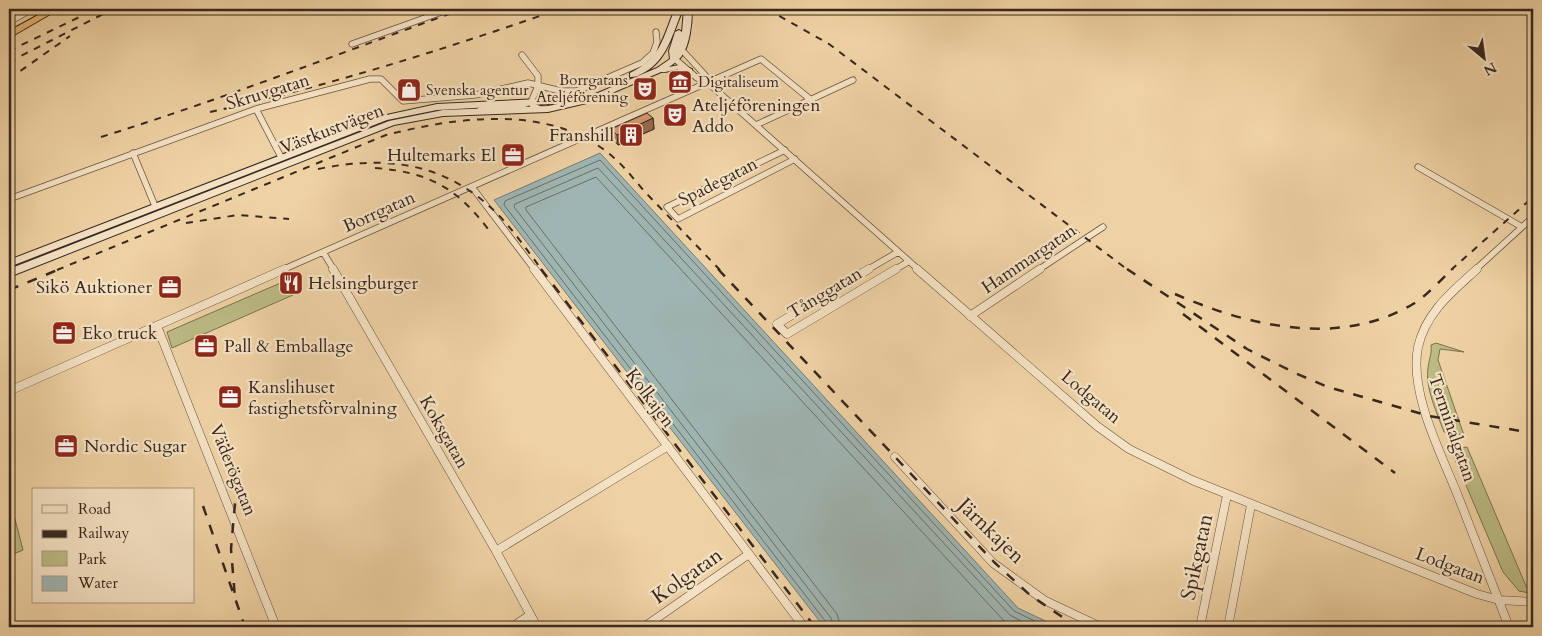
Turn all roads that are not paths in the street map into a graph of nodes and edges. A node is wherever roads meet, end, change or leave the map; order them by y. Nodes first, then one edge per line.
1 (32, 9) edge
2 (46, 9) edge
3 (55, 9) edge
4 (450, 9) edge
5 (680, 9) edge
6 (688, 9) edge
7 (9, 22) edge
8 (9, 30) edge
9 (656, 32) dead end
10 (9, 36) edge
11 (352, 44) dead end
12 (681, 49) junction
13 (522, 55) dead end
14 (675, 59) junction
15 (689, 71) junction
16 (706, 79) junction
17 (853, 80) dead end
18 (618, 82) junction
19 (537, 84) junction
20 (811, 100) junction
21 (531, 102) junction
22 (563, 107) junction
23 (256, 109) junction
24 (540, 109) junction
25 (472, 111) junction
26 (756, 125) junction
27 (785, 150) junction
28 (133, 153) junction
29 (281, 157) junction
30 (795, 159) junction
31 (1418, 167) dead end
32 (472, 187) junction
33 (9, 199) edge
34 (155, 206) junction
35 (1533, 217) edge
36 (1104, 227) dead end
37 (1522, 227) junction
38 (323, 252) junction
39 (898, 252) junction
40 (908, 262) junction
41 (9, 264) edge
42 (9, 274) edge
43 (970, 316) junction
44 (157, 326) junction
45 (9, 391) edge
46 (668, 446) junction
47 (895, 458) dead end
48 (1227, 495) junction
49 (1251, 504) junction
50 (496, 552) junction
51 (750, 554) junction
52 (1499, 600) junction
53 (1533, 602) edge
54 (530, 615) junction
55 (276, 627) edge
56 (512, 627) edge
57 (537, 627) edge
58 (644, 627) edge
59 (804, 627) edge
60 (1101, 627) edge
61 (1200, 627) edge
62 (1228, 627) edge
63 (1509, 627) edge

1 - 7 street
2 - 8 highway
3 - 10 highway
4 - 11 street
5 - 14 main road
5 - 18 main road, Västkustvägen
6 - 12 main road, Västkustvägen
9 - 19 street
12 - 14 main road, Västkustvägen
12 - 16 street, Lodgatan
13 - 19 street
14 - 15 street, Lodgatan
14 - 16 street, Lodgatan
14 - 18 main road, Västkustvägen
14 - 22 main road, Västkustvägen
15 - 16 street, Lodgatan
15 - 22 main road
16 - 20 street, Borrgatan
16 - 26 street, Lodgatan
16 - 32 street, Borrgatan
17 - 20 street
18 - 21 main road, Västkustvägen
19 - 21 street
19 - 23 street, Skruvgatan
20 - 26 street
21 - 24 street
21 - 25 street
21 - 29 main road, Västkustvägen
22 - 24 main road, Västkustvägen
23 - 28 street, Skruvgatan
23 - 29 street
24 - 25 main road, Västkustvägen
25 - 42 main road, Västkustvägen
26 - 27 street, Lodgatan
27 - 30 street, Lodgatan
27 - 30 street, Spadegatan
28 - 33 street, Skruvgatan
28 - 34 street
29 - 34 main road, Västkustvägen
30 - 39 street, Lodgatan
31 - 37 street
32 - 38 street, Borrgatan
32 - 46 street, Kolkajen
34 - 41 main road, Västkustvägen
35 - 37 street, Terminalgatan
36 - 43 street, Hammargatan
37 - 52 street, Terminalgatan
38 - 44 street, Borrgatan
38 - 50 street, Koksgatan
39 - 40 street, Lodgatan
39 - 40 street, Tånggatan
40 - 43 street, Lodgatan
43 - 48 street, Lodgatan
44 - 45 street, Borrgatan
44 - 55 street, Väderögatan
46 - 50 street
46 - 51 street, Kolkajen
47 - 60 street, Järnkajen
48 - 49 street, Lodgatan
48 - 61 street, Spikgatan
49 - 52 street, Lodgatan
49 - 62 street
50 - 54 street, Koksgatan
51 - 58 street, Kolgatan
51 - 59 street, Kolkajen
52 - 53 street, Lodgatan
52 - 63 street, Terminalgatan
54 - 56 street
54 - 57 street, Koksgatan

